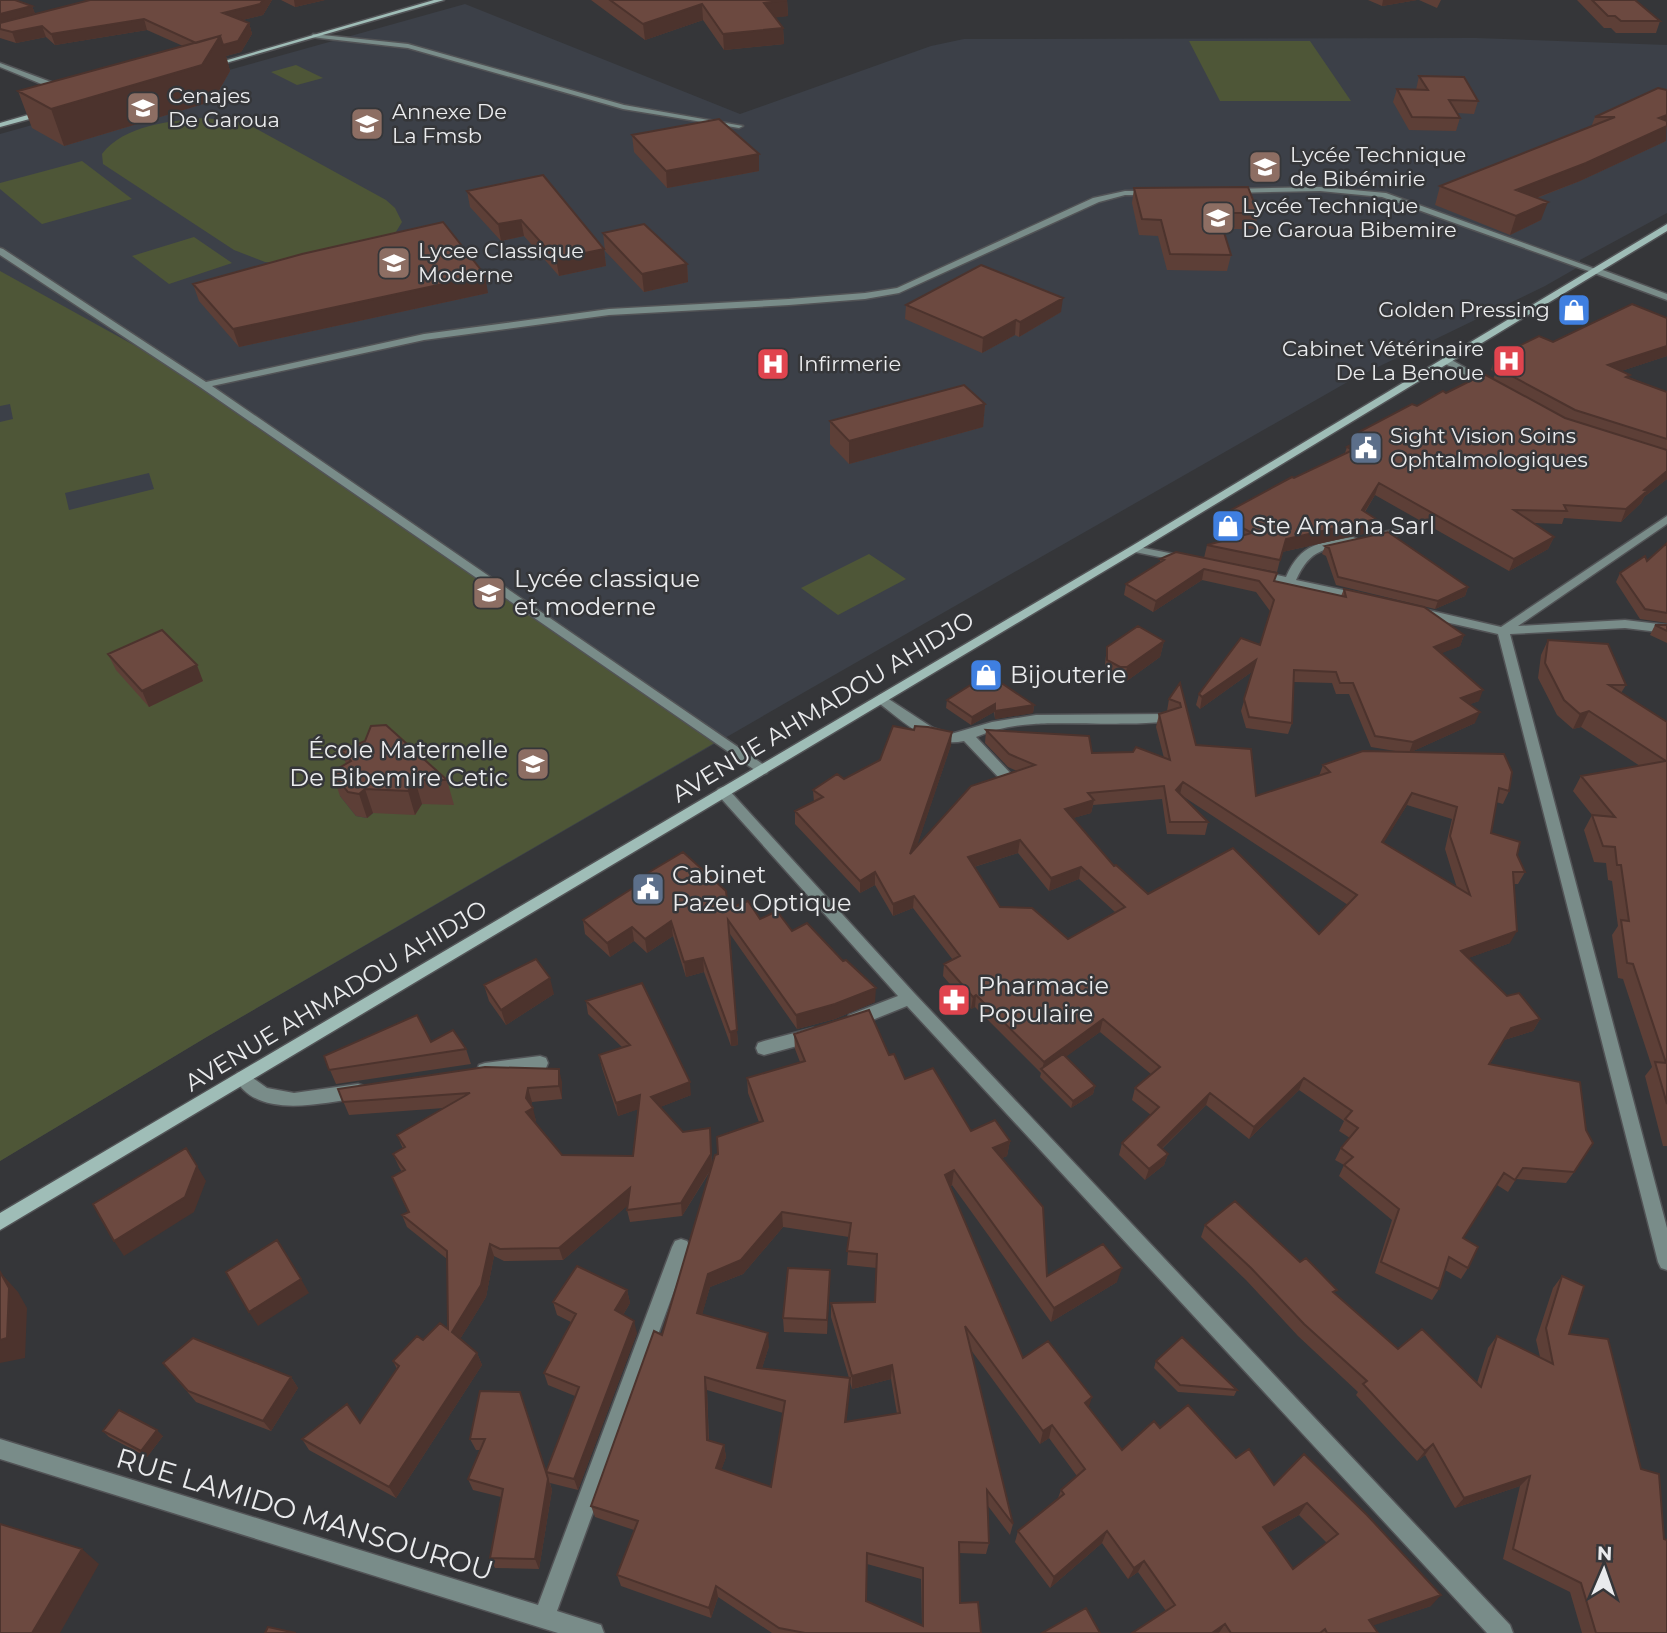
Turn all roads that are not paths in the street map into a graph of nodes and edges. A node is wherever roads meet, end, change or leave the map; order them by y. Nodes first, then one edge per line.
1 (440, 0) edge
2 (313, 36) junction
3 (0, 65) edge
4 (202, 68) edge
5 (76, 95) edge
6 (51, 111) edge
7 (0, 125) edge
8 (739, 126) dead end
9 (1223, 191) edge
10 (1167, 192) edge
11 (1667, 227) edge
12 (0, 251) edge
13 (1597, 271) junction
14 (1667, 297) edge
15 (1445, 360) junction
16 (204, 385) junction
17 (1502, 391) edge
18 (1667, 519) edge
19 (1398, 532) dead end
20 (1134, 549) junction
21 (1199, 562) edge
22 (1251, 573) edge
23 (1290, 581) junction
24 (1370, 600) edge
25 (1410, 609) edge
26 (1667, 629) edge
27 (1503, 631) junction
28 (881, 698) junction
29 (1169, 718) edge
30 (966, 735) junction
31 (762, 770) junction
32 (1007, 779) edge
33 (723, 792) junction
34 (909, 998) junction
35 (764, 1048) dead end
36 (540, 1063) dead end
37 (473, 1073) edge
38 (243, 1078) junction
39 (381, 1088) edge
40 (0, 1222) edge
41 (681, 1247) dead end
42 (1667, 1262) edge
43 (0, 1449) edge
44 (544, 1618) junction
45 (593, 1633) edge
46 (1502, 1633) edge

1 - 2 main road
2 - 4 main road
2 - 8 street
3 - 5 street
6 - 7 main road
9 - 13 street
10 - 16 street
11 - 13 main road, AVENUE AHMADOU AHIDJO
12 - 16 street
13 - 14 street
13 - 15 main road, AVENUE AHMADOU AHIDJO
15 - 17 street
15 - 20 main road, AVENUE AHMADOU AHIDJO
16 - 31 street
18 - 27 street
19 - 23 street
20 - 21 street
20 - 28 main road, AVENUE AHMADOU AHIDJO
22 - 23 street
23 - 24 street
25 - 27 street
26 - 27 street
27 - 42 street
28 - 30 street
28 - 31 main road, AVENUE AHMADOU AHIDJO
29 - 30 street
30 - 32 street
31 - 33 main road, AVENUE AHMADOU AHIDJO
33 - 34 street
33 - 38 main road, AVENUE AHMADOU AHIDJO
34 - 35 street
34 - 46 street
36 - 37 street
38 - 39 street
38 - 40 main road, AVENUE AHMADOU AHIDJO
41 - 44 street
43 - 44 street, RUE LAMIDO MANSOUROU
44 - 45 street, RUE LAMIDO MANSOUROU

